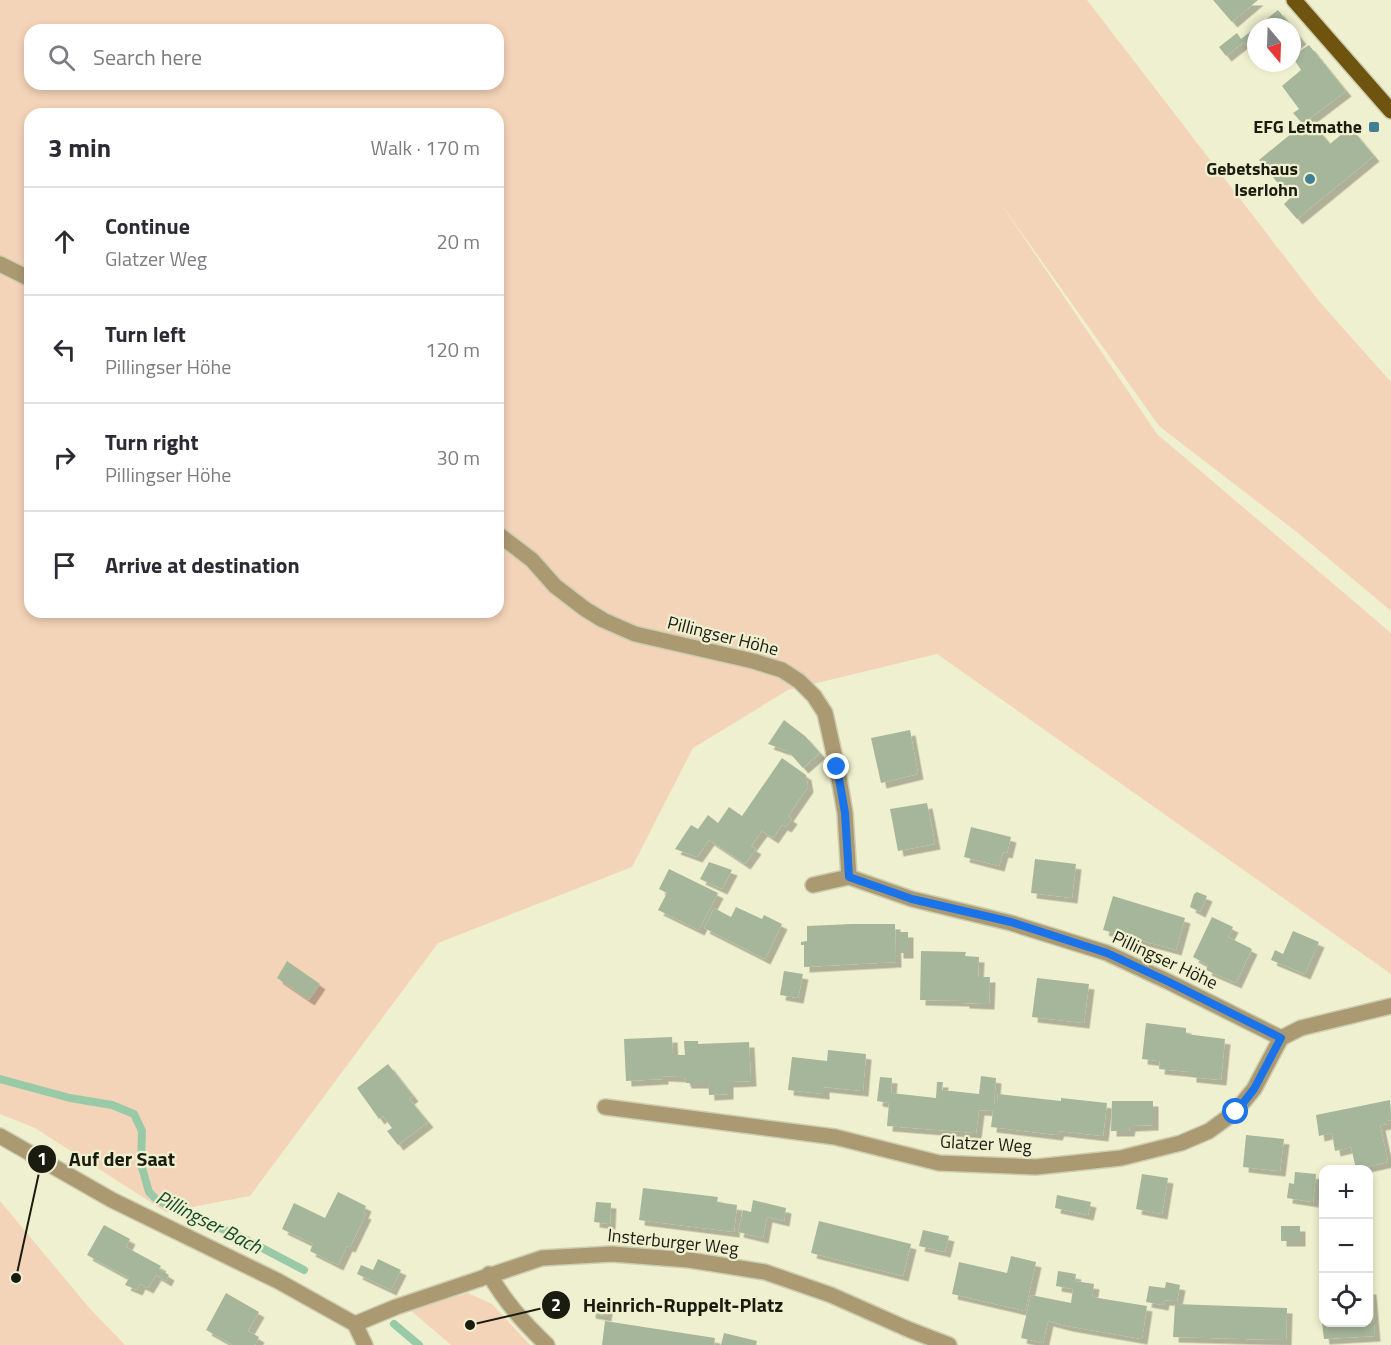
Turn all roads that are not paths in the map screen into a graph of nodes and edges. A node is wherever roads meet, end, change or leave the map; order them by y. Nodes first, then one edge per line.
1 (1294, 0) edge
2 (1391, 111) edge
3 (0, 264) edge
4 (24, 276) edge
5 (504, 539) edge
6 (849, 877) junction
7 (813, 885) dead end
8 (1391, 1006) edge
9 (1281, 1038) junction
10 (605, 1107) dead end
11 (0, 1136) edge
12 (489, 1274) junction
13 (355, 1324) junction
14 (365, 1345) edge
15 (547, 1345) edge
16 (949, 1345) edge

1 - 2 main road
3 - 4 street
5 - 6 street, Pillingser Höhe
6 - 7 street
6 - 9 street, Pillingser Höhe
8 - 9 street
9 - 10 street, Glatzer Weg
11 - 13 street
12 - 13 street, Insterburger Weg
12 - 15 street
12 - 16 street, Insterburger Weg
13 - 14 street

